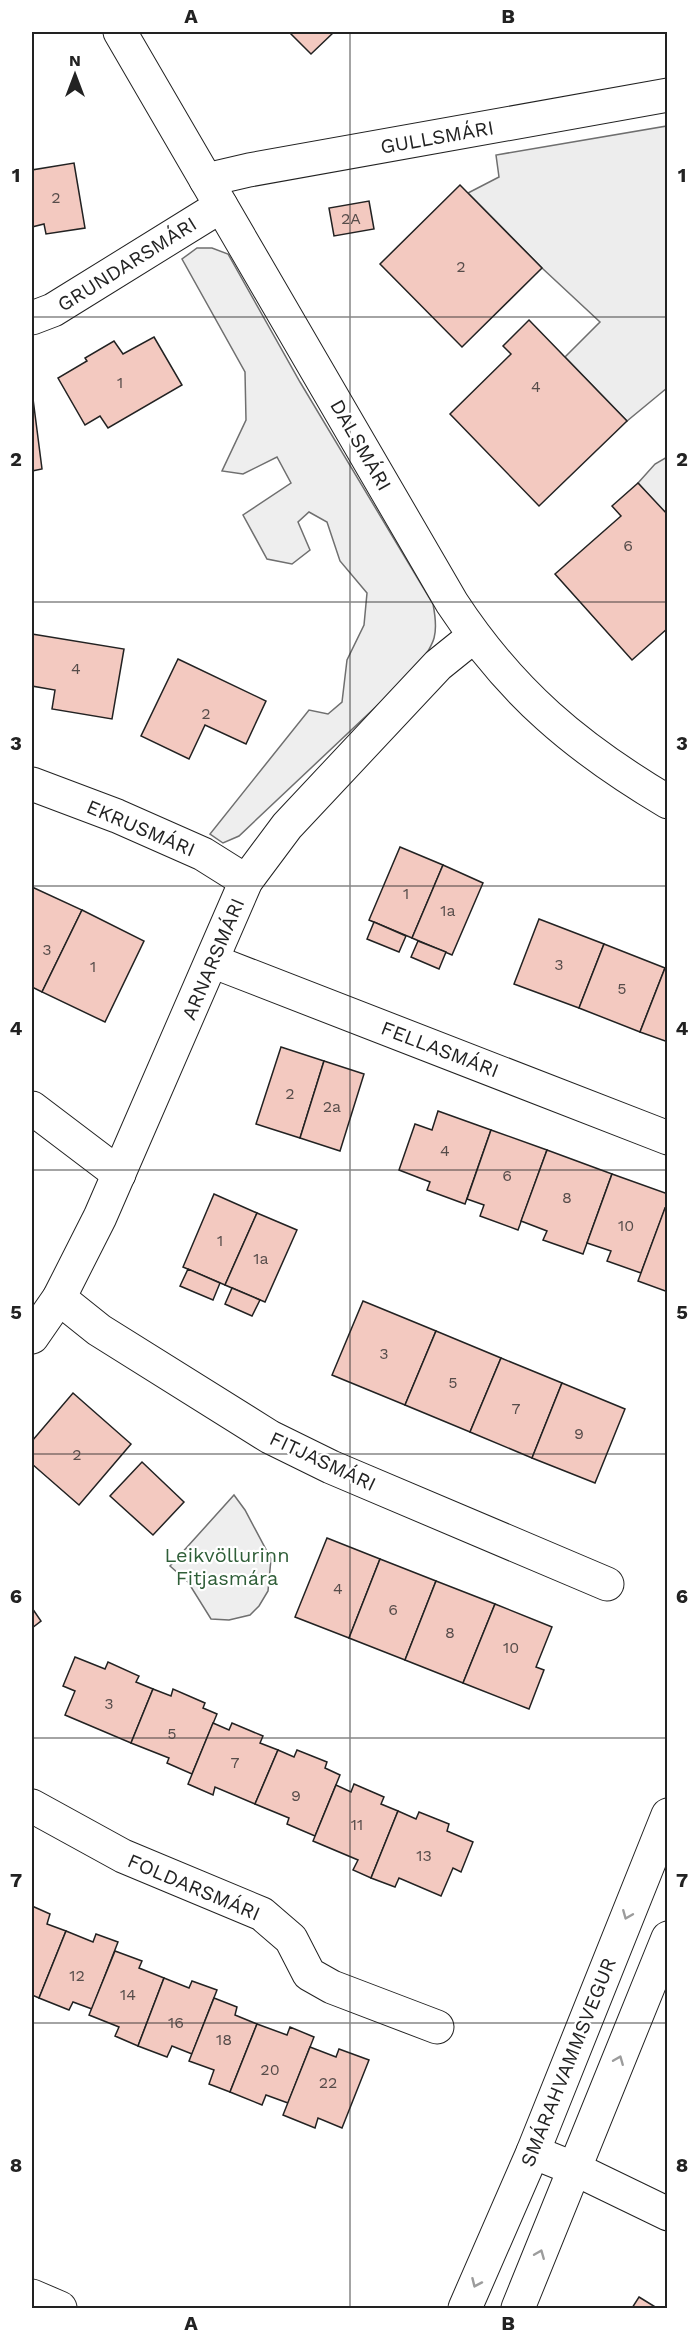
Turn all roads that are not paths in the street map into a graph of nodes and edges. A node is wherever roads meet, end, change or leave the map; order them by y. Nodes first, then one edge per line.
1 (120, 32) edge
2 (668, 95) edge
3 (213, 193) junction
4 (32, 318) edge
5 (474, 636) junction
6 (32, 784) edge
7 (668, 802) edge
8 (246, 881) junction
9 (212, 961) junction
10 (32, 1108) edge
11 (668, 1138) edge
12 (119, 1174) junction
13 (59, 1298) junction
14 (32, 1337) edge
15 (607, 1584) dead end
16 (32, 1806) edge
17 (668, 1815) edge
18 (668, 1938) edge
19 (437, 2027) dead end
20 (533, 2152) junction
21 (575, 2169) junction
22 (668, 2214) edge
23 (32, 2296) edge
24 (60, 2308) edge
25 (465, 2308) edge
26 (518, 2308) edge

1 - 3 street, DALSMÁRI
2 - 3 street, GULLSMÁRI
3 - 4 street, GRUNDARSMÁRI
3 - 5 street, DALSMÁRI
5 - 7 street, DALSMÁRI
5 - 8 street, ARNARSMÁRI
6 - 8 street, EKRUSMÁRI
8 - 9 street, ARNARSMÁRI
9 - 11 street, FELLASMÁRI
9 - 12 street, ARNARSMÁRI
10 - 12 street
12 - 13 street, ARNARSMÁRI
13 - 14 street, ARNARSMÁRI
13 - 15 street, FITJASMÁRI
16 - 19 street, FOLDARSMÁRI
17 -> 20 street, SMÁRAHVAMMSVEGUR
21 -> 18 street
20 - 21 street
20 -> 25 street, SMÁRAHVAMMSVEGUR
21 - 22 street
26 -> 21 street
23 - 24 street

